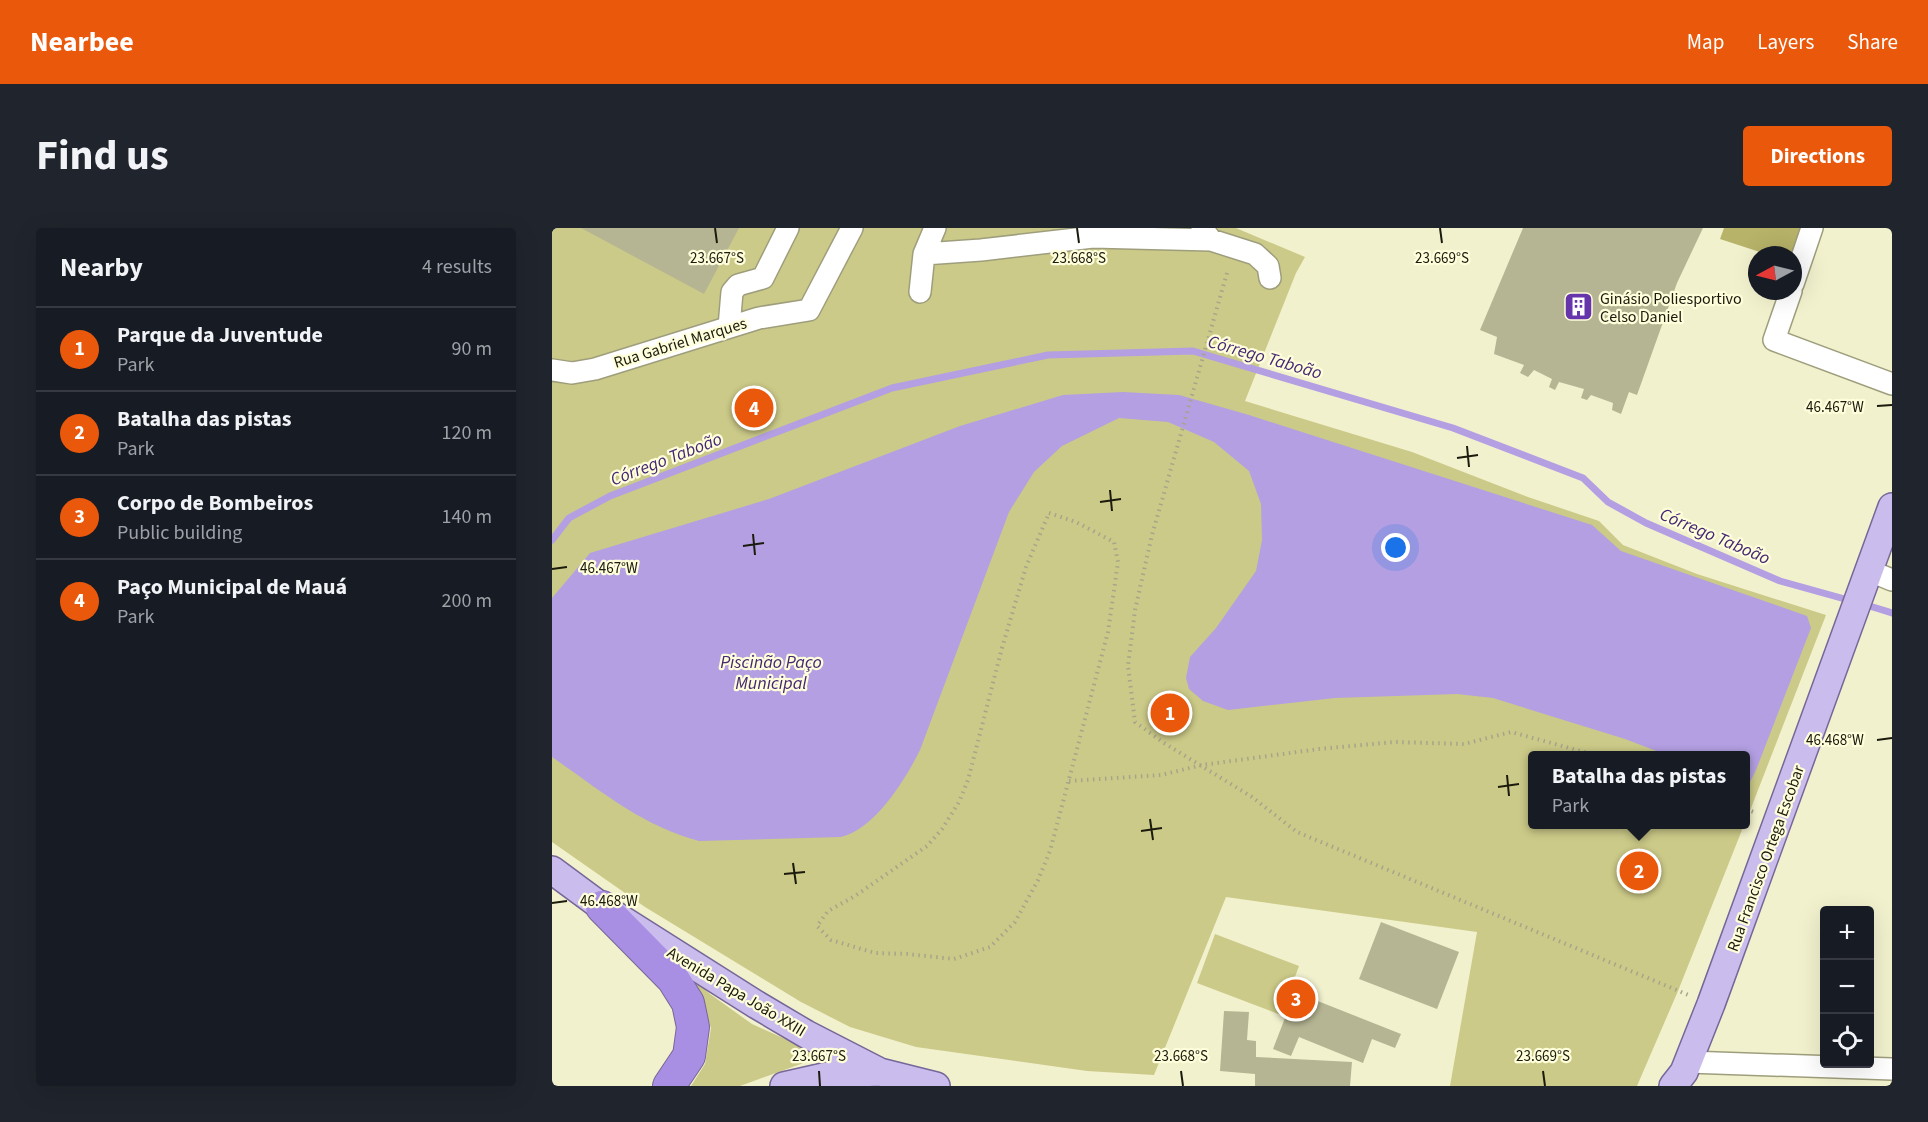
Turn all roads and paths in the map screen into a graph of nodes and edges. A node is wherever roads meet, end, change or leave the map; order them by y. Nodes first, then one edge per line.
1 (788, 228) edge
2 (852, 228) edge
3 (935, 228) edge
4 (1812, 228) edge
5 (1206, 234) edge
6 (924, 254) junction
7 (1802, 257) edge
8 (1227, 273) dead end
9 (1270, 278) dead end
10 (920, 292) dead end
11 (1788, 300) edge
12 (729, 327) junction
13 (553, 375) edge
14 (1892, 384) edge
15 (1892, 507) edge
16 (1875, 581) edge
17 (1581, 751) edge
18 (1202, 765) junction
19 (1069, 781) junction
20 (552, 870) edge
21 (602, 907) junction
22 (1712, 1004) junction
23 (1892, 1069) edge
24 (880, 1072) junction
25 (1683, 1077) edge
26 (669, 1086) edge
27 (784, 1086) edge
28 (936, 1086) edge

1 - 12 street
2 - 12 street, Rua Gabriel Marques
3 - 6 street
4 - 7 street
5 - 6 street
5 - 9 street
6 - 10 street
8 - 18 path
11 - 14 street
12 - 13 street, Rua Gabriel Marques
15 - 16 main road, Rua Francisco Ortega Escobar
16 - 22 main road, Rua Francisco Ortega Escobar
17 - 18 path
18 - 19 path
18 - 22 path
19 - 19 path
20 - 21 main road, Avenida Papa João XXIII
21 - 24 main road, Avenida Papa João XXIII
21 - 26 highway
22 - 25 main road, Rua Francisco Ortega Escobar
23 - 25 street
24 - 27 main road
24 - 28 main road, Avenida Papa João XXIII

